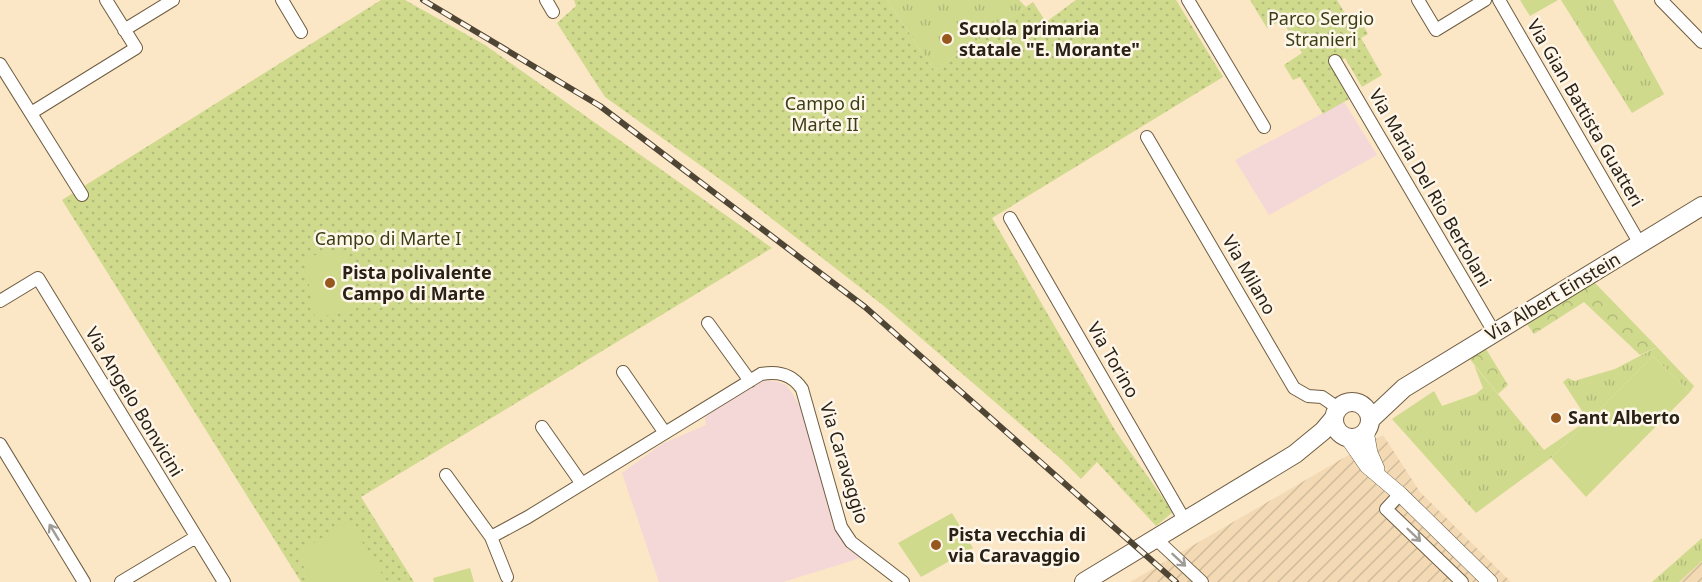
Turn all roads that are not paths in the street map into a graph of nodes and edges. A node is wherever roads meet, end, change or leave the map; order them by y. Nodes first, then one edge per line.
1 (106, 0) edge
2 (173, 0) edge
3 (282, 0) edge
4 (546, 0) edge
5 (1188, 0) edge
6 (1418, 0) edge
7 (1485, 0) edge
8 (1499, 0) edge
9 (1661, 0) edge
10 (553, 12) dead end
11 (124, 30) junction
12 (301, 32) dead end
13 (1702, 42) edge
14 (1335, 61) dead end
15 (0, 64) edge
16 (31, 113) junction
17 (1264, 127) dead end
18 (1147, 137) dead end
19 (82, 195) dead end
20 (1702, 206) edge
21 (1010, 218) dead end
22 (1640, 244) junction
23 (0, 301) edge
24 (708, 323) dead end
25 (1494, 333) junction
26 (623, 372) dead end
27 (750, 381) junction
28 (1404, 388) junction
29 (1358, 403) junction
30 (1336, 413) junction
31 (1368, 426) junction
32 (542, 427) dead end
33 (664, 433) junction
34 (1344, 436) junction
35 (0, 444) edge
36 (1295, 454) junction
37 (446, 475) dead end
38 (1379, 475) junction
39 (582, 484) junction
40 (1400, 494) junction
41 (1185, 521) junction
42 (196, 537) junction
43 (491, 537) junction
44 (1156, 539) junction
45 (507, 577) dead end
46 (84, 582) edge
47 (121, 582) edge
48 (224, 582) edge
49 (903, 582) edge
50 (1084, 582) edge
51 (1202, 582) edge
52 (1462, 582) edge
53 (1490, 582) edge

1 - 11 street
2 - 11 street
3 - 12 street
4 - 10 street
5 - 17 street
6 - 7 street
8 - 22 street, Via Gian Battista Guatteri
9 - 13 street
11 - 16 street
14 - 25 street, Via Maria Del Rio Bertolani
15 - 16 street
16 - 19 street
18 - 30 street, Via Milano
20 - 22 main road, Via Albert Einstein
21 - 41 street, Via Torino
22 - 25 main road, Via Albert Einstein
23 - 42 street, Via Angelo Bonvicini
24 - 27 street
25 - 28 main road, Via Albert Einstein
26 - 33 street
27 - 33 street, Via Caravaggio
27 - 49 street, Via Caravaggio
28 - 29 main road, Via Albert Einstein
28 - 31 main road, Via Albert Einstein
29 - 30 main road
29 - 31 main road
30 - 34 main road
30 - 36 main road
31 - 34 main road
31 - 38 street
32 - 39 street
33 - 39 street, Via Caravaggio
34 - 36 main road
34 - 38 street
46 -> 35 street
36 - 41 main road
37 - 43 street
38 - 40 street
39 - 43 street, Via Caravaggio
40 -> 52 street
40 - 53 street
41 - 44 main road
42 - 47 street
42 - 48 street, Via Angelo Bonvicini
43 - 45 street
44 - 50 main road
44 -> 51 street

